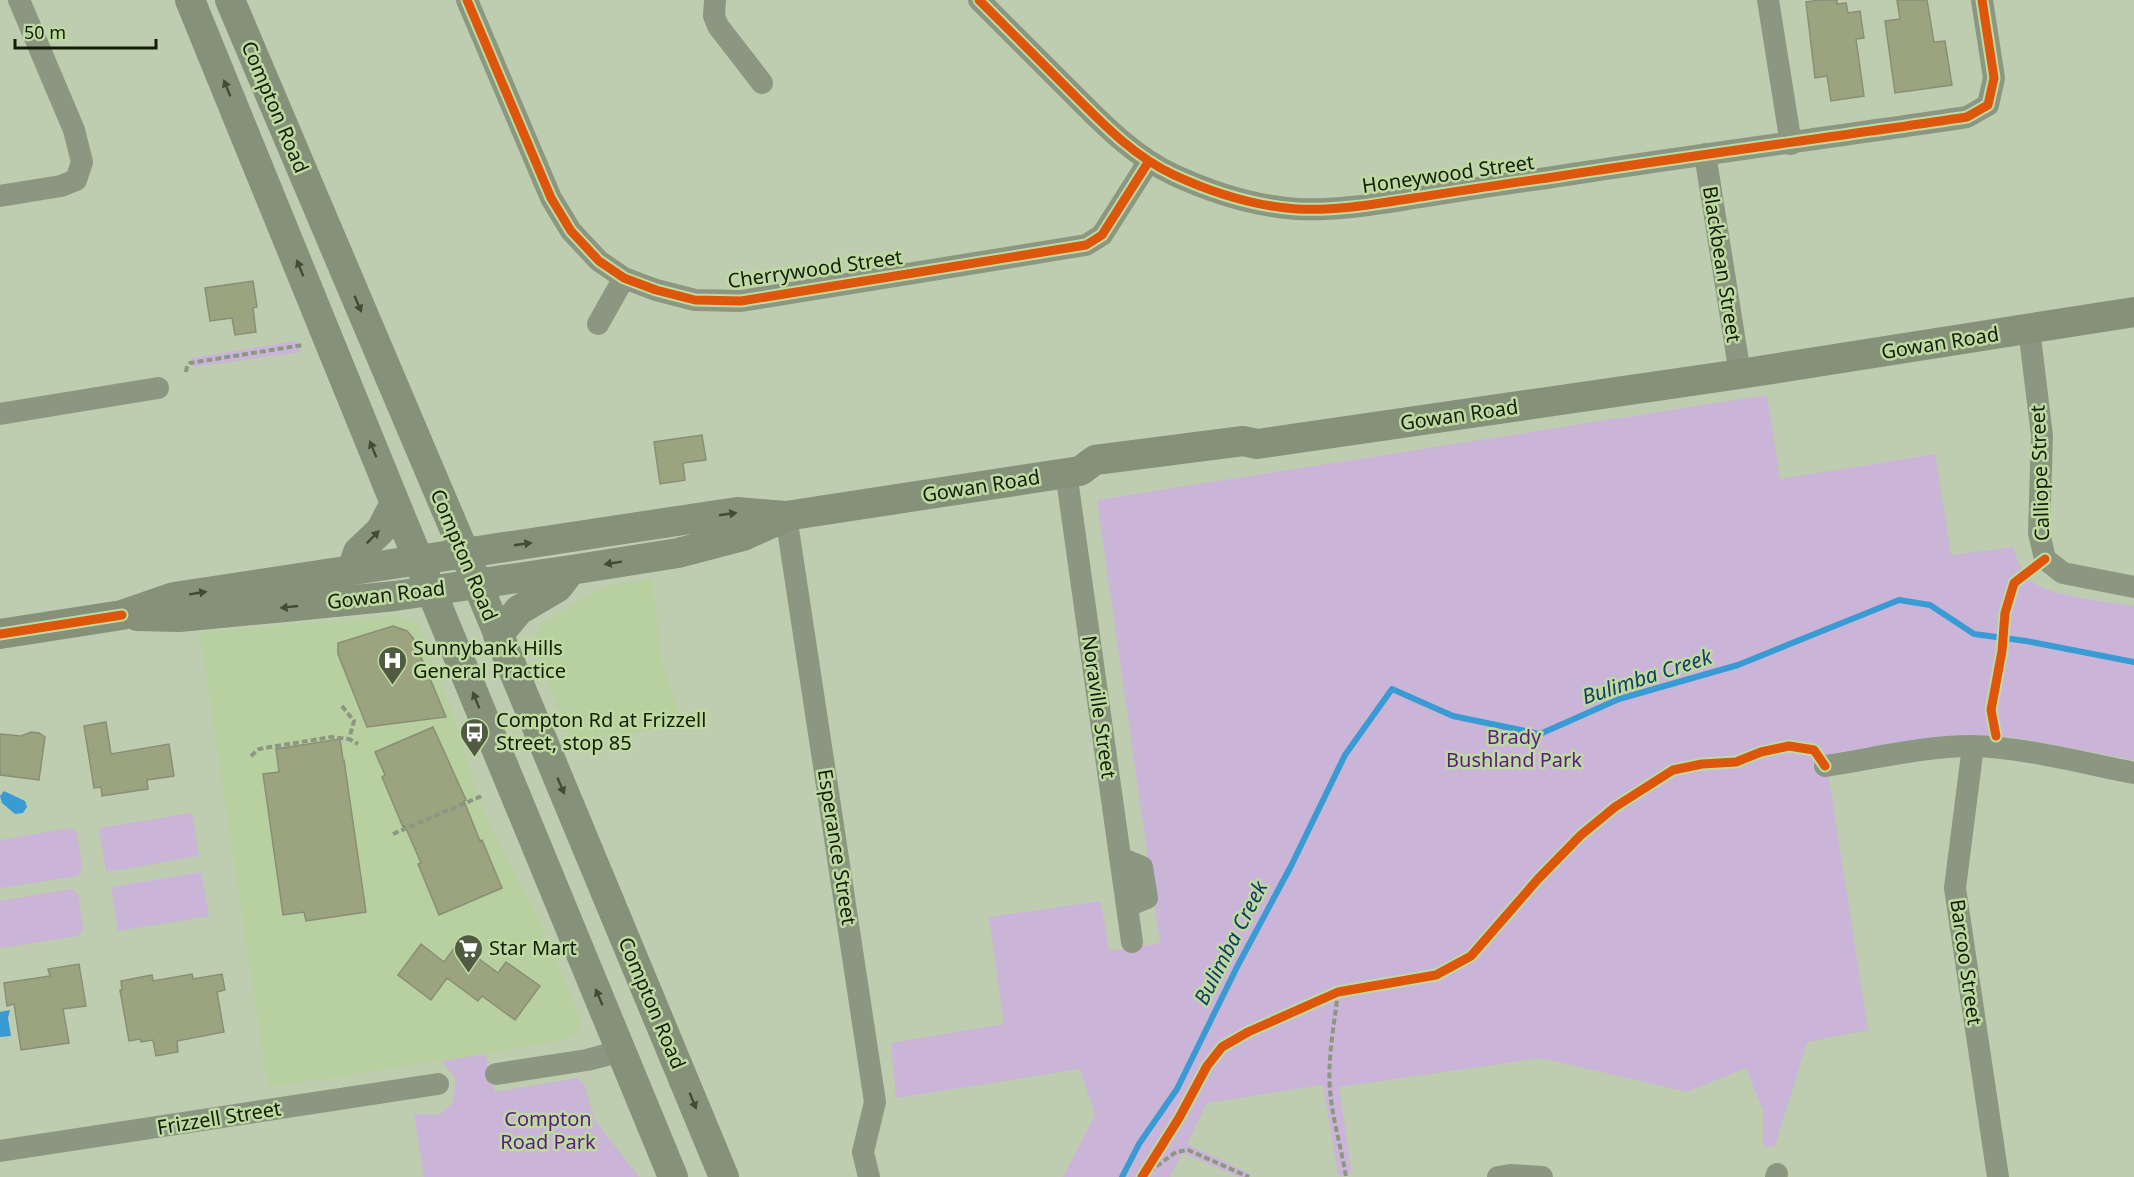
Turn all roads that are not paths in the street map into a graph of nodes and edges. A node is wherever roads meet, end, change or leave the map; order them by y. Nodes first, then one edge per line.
1 (19, 0) edge
2 (190, 0) edge
3 (230, 0) edge
4 (467, 0) edge
5 (715, 0) edge
6 (979, 0) edge
7 (1768, 0) edge
8 (1982, 0) edge
9 (762, 83) dead end
10 (1791, 144) junction
11 (1705, 154) junction
12 (1149, 161) junction
13 (0, 196) edge
14 (624, 278) junction
15 (2134, 312) edge
16 (598, 324) dead end
17 (2029, 329) junction
18 (1740, 374) junction
19 (158, 388) dead end
20 (0, 414) edge
21 (1073, 472) junction
22 (395, 503) junction
23 (786, 516) junction
24 (465, 554) junction
25 (418, 560) junction
26 (352, 570) junction
27 (571, 570) junction
28 (477, 584) junction
29 (2134, 587) edge
30 (431, 590) junction
31 (122, 615) junction
32 (0, 634) edge
33 (498, 635) junction
34 (1973, 746) junction
35 (1826, 766) dead end
36 (2134, 773) edge
37 (1132, 942) dead end
38 (621, 1051) junction
39 (496, 1074) dead end
40 (438, 1084) dead end
41 (0, 1151) edge
42 (673, 1177) edge
43 (724, 1177) edge
44 (869, 1177) edge
45 (1498, 1177) edge
46 (1542, 1177) edge
47 (1998, 1177) edge

1 - 13 street
22 -> 2 main road, Compton Road
3 -> 24 main road, Compton Road
4 - 14 street, Cherrywood Street
5 - 9 street
6 - 12 street, Honeywood Street
7 - 10 street
8 - 10 street, Honeywood Street
10 - 11 street, Honeywood Street
11 - 12 street, Honeywood Street
11 - 18 street, Blackbean Street
12 - 14 street, Cherrywood Street
14 - 16 street
15 - 17 main road, Gowan Road
17 - 18 main road, Gowan Road
17 - 29 street, Calliope Street
18 - 21 main road, Gowan Road
19 - 20 street
21 - 23 main road, Gowan Road
21 - 37 street, Noraville Street
22 - 25 main road, Compton Road
26 -> 22 main road
24 -> 23 main road, Gowan Road
23 -> 27 main road, Gowan Road
23 - 44 street, Esperance Street
24 - 25 main road, Gowan Road
24 - 28 main road, Compton Road
25 - 26 main road, Gowan Road
25 - 30 main road, Compton Road
31 -> 26 main road, Gowan Road
27 - 28 main road, Gowan Road
27 - 33 main road
28 - 30 main road, Gowan Road
28 - 33 main road, Compton Road
30 -> 31 main road, Gowan Road
38 -> 30 main road, Compton Road
31 - 32 main road, Gowan Road
33 -> 43 main road, Compton Road
34 - 35 street
34 - 36 street
34 - 47 street, Barcoo Street
38 - 39 street
38 - 42 main road, Compton Road
40 - 41 street, Frizzell Street
45 - 46 street

